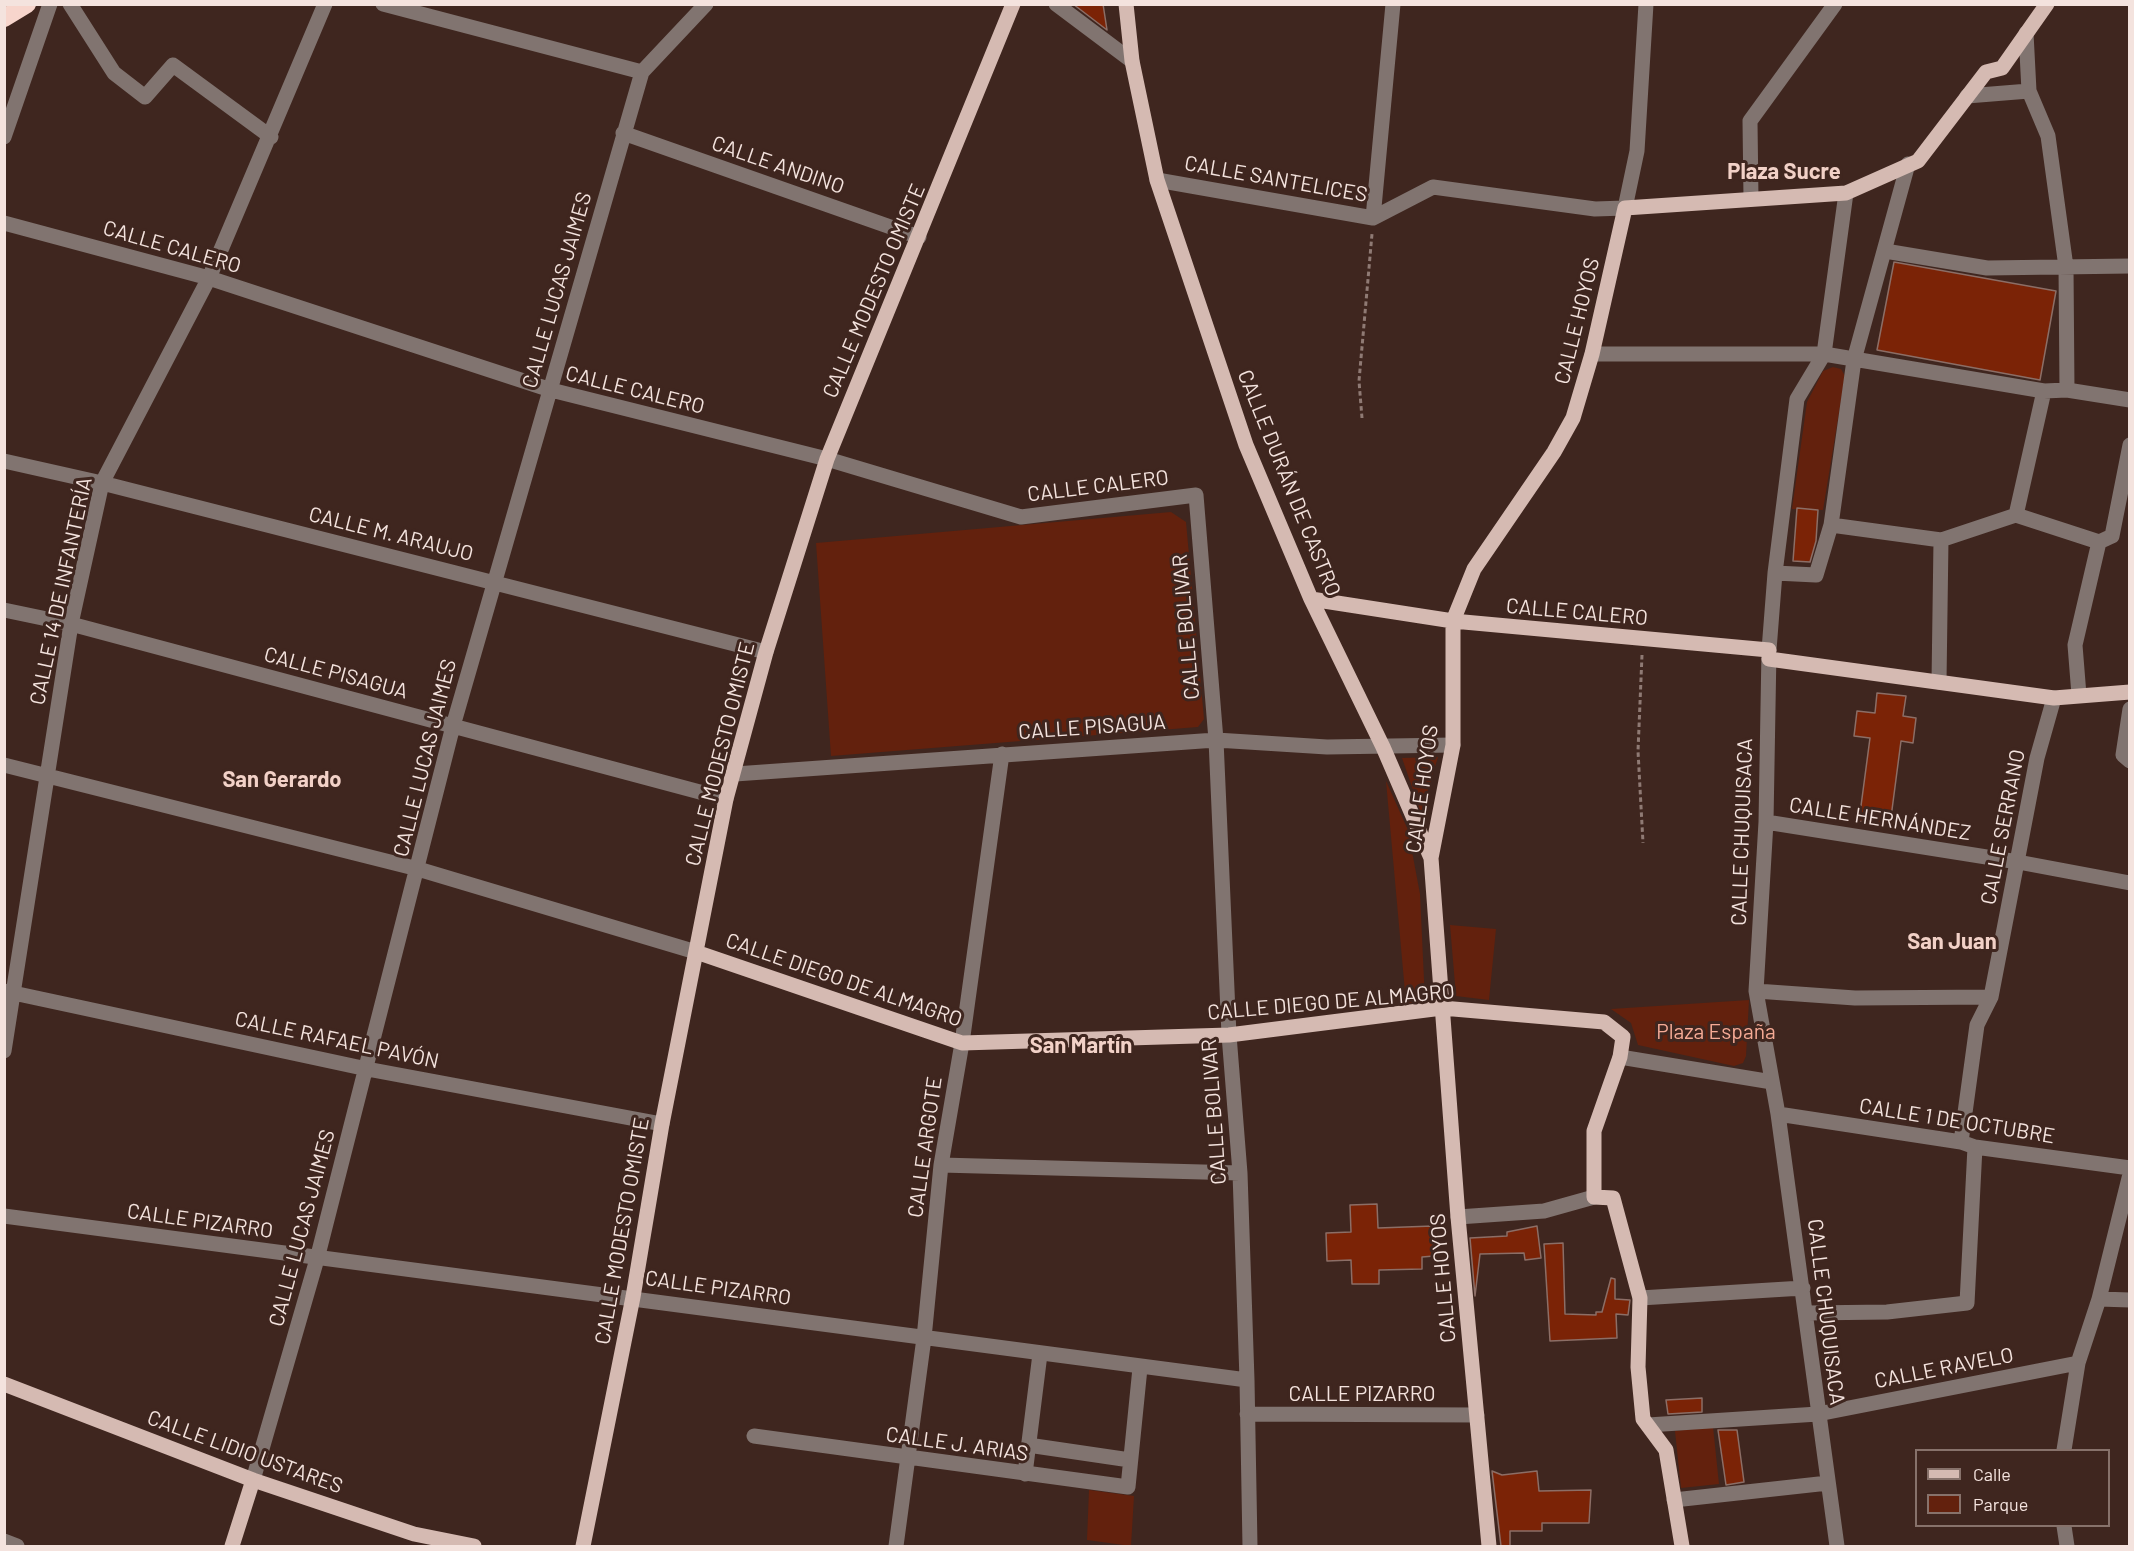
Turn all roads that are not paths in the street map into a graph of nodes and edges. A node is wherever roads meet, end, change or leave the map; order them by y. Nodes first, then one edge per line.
1 (27, 4) edge
2 (50, 4) edge
3 (70, 4) edge
4 (325, 4) edge
5 (383, 4) edge
6 (706, 4) edge
7 (1013, 4) edge
8 (1056, 4) edge
9 (1126, 4) edge
10 (1393, 4) edge
11 (1646, 4) edge
12 (1834, 4) edge
13 (2047, 4) edge
14 (4, 18) edge
15 (2026, 33) junction
16 (1132, 61) junction
17 (642, 72) junction
18 (2029, 91) junction
19 (1967, 96) junction
20 (623, 134) junction
21 (4, 137) edge
22 (271, 137) junction
23 (1908, 164) junction
24 (1157, 180) junction
25 (1846, 193) junction
26 (1751, 198) junction
27 (1625, 208) junction
28 (1373, 218) junction
29 (4, 223) edge
30 (920, 237) junction
31 (1885, 250) junction
32 (2130, 266) edge
33 (2066, 267) junction
34 (209, 278) junction
35 (1592, 354) junction
36 (1824, 354) junction
37 (1854, 360) junction
38 (551, 390) junction
39 (2067, 390) junction
40 (2044, 391) junction
41 (2130, 400) edge
42 (2130, 445) edge
43 (827, 459) junction
44 (4, 461) edge
45 (102, 483) junction
46 (1196, 495) joint
47 (2016, 515) junction
48 (1830, 525) junction
49 (1941, 540) junction
50 (2099, 542) junction
51 (1775, 573) junction
52 (495, 582) junction
53 (1311, 599) junction
54 (4, 610) edge
55 (1453, 621) junction
56 (71, 624) junction
57 (766, 652) junction
58 (1769, 654) junction
59 (1939, 682) junction
60 (2130, 692) edge
61 (2079, 696) junction
62 (2054, 698) junction
63 (2130, 709) edge
64 (453, 726) junction
65 (1216, 740) junction
66 (1453, 745) junction
67 (1383, 747) junction
68 (1002, 754) junction
69 (2130, 761) edge
70 (4, 765) edge
71 (46, 774) junction
72 (735, 774) junction
73 (726, 799) junction
74 (1766, 822) junction
75 (1431, 858) junction
76 (2018, 862) junction
77 (418, 869) junction
78 (2130, 883) edge
79 (696, 952) junction
80 (1756, 991) junction
81 (8, 992) edge
82 (1991, 997) junction
83 (1442, 1008) junction
84 (1229, 1035) junction
85 (962, 1043) junction
86 (4, 1051) edge
87 (1620, 1057) junction
88 (367, 1069) junction
89 (1772, 1082) junction
90 (1778, 1114) junction
91 (662, 1124) junction
92 (1968, 1144) junction
93 (941, 1165) junction
94 (2130, 1168) edge
95 (1240, 1173) junction
96 (2130, 1174) edge
97 (1594, 1197) junction
98 (4, 1216) edge
99 (1458, 1217) junction
100 (317, 1258) junction
101 (1803, 1288) junction
102 (633, 1297) junction
103 (1640, 1298) junction
104 (2099, 1299) junction
105 (2130, 1299) edge
106 (1807, 1313) junction
107 (924, 1338) junction
108 (1040, 1354) junction
109 (2078, 1364) junction
110 (1140, 1368) junction
111 (1247, 1380) junction
112 (4, 1384) edge
113 (1247, 1414) junction
114 (1818, 1414) junction
115 (1477, 1415) junction
116 (1648, 1425) junction
117 (754, 1436) dead end
118 (1028, 1445) junction
119 (2064, 1449) edge
120 (909, 1459) junction
121 (1130, 1460) junction
122 (1025, 1474) junction
123 (253, 1480) junction
124 (1828, 1484) junction
125 (1674, 1500) junction
126 (2064, 1527) edge
127 (4, 1541) edge
128 (18, 1546) edge
129 (232, 1546) edge
130 (474, 1546) edge
131 (583, 1546) edge
132 (896, 1546) edge
133 (1250, 1546) edge
134 (1490, 1546) edge
135 (1682, 1546) edge
136 (1837, 1546) edge
137 (2067, 1546) edge

1 - 14 highway
2 - 21 street
3 - 22 street
4 - 22 street, CALLE 14 DE INFANTERÍA
5 - 17 street
6 - 17 street, CALLE LUCAS JAIMES
7 - 30 main road, CALLE MODESTO OMISTE
8 - 16 street
9 - 16 main road, CALLE DURÁN DE CASTRO
10 - 28 street
11 - 27 street, CALLE HOYOS
12 - 26 street
13 - 15 main road
15 - 18 street
15 - 19 main road
16 - 24 main road, CALLE DURÁN DE CASTRO
17 - 20 street, CALLE LUCAS JAIMES
18 - 19 street
18 - 33 street
19 - 23 main road
20 - 30 street, CALLE ANDINO
20 - 38 street, CALLE LUCAS JAIMES
22 - 34 street, CALLE 14 DE INFANTERÍA
23 - 25 main road
23 - 31 street
24 - 28 street, CALLE SANTELICES
24 - 53 main road, CALLE DURÁN DE CASTRO
25 - 26 main road, CALLE SANTELICES
25 - 36 street, CALLE CHUQUISACA
26 - 27 main road, CALLE SANTELICES
27 - 28 street, CALLE SANTELICES
27 - 35 main road, CALLE HOYOS
29 - 34 street, CALLE CALERO
30 - 43 main road, CALLE MODESTO OMISTE
31 - 33 street
31 - 37 street
32 - 33 street
33 - 39 street
34 - 38 street, CALLE CALERO
34 - 45 street, CALLE 14 DE INFANTERÍA
35 - 36 street
35 - 55 main road, CALLE HOYOS
36 - 37 street
36 - 51 street, CALLE CHUQUISACA
37 - 40 street
37 - 48 street
38 - 43 street, CALLE CALERO
38 - 52 street, CALLE LUCAS JAIMES
39 - 40 street
39 - 41 street
40 - 47 street
42 - 50 street
43 - 46 street, CALLE CALERO
43 - 57 main road, CALLE MODESTO OMISTE
44 - 45 street, CALLE M. ARAUJO
45 - 52 street, CALLE M. ARAUJO
45 - 56 street, CALLE 14 DE INFANTERÍA
46 - 65 street, CALLE BOLIVAR
47 - 49 street
47 - 50 street
48 - 49 street
48 - 51 street
49 - 59 street
50 - 61 street
51 - 58 street, CALLE CHUQUISACA
52 - 57 street, CALLE M. ARAUJO
52 - 64 street, CALLE LUCAS JAIMES
53 - 55 main road, CALLE CALERO
53 - 67 main road, CALLE DURÁN DE CASTRO
54 - 56 street, CALLE PISAGUA
55 - 58 main road, CALLE CALERO
55 - 66 main road, CALLE HOYOS
56 - 64 street, CALLE PISAGUA
56 - 71 street, CALLE 14 DE INFANTERÍA
57 - 72 main road, CALLE MODESTO OMISTE
58 - 59 main road, CALLE CALERO
58 - 74 street, CALLE CHUQUISACA
59 - 62 main road, CALLE CALERO
60 - 61 main road, CALLE CALERO
61 - 62 main road, CALLE CALERO
62 - 76 street, CALLE SERRANO
63 - 69 street
64 - 73 street, CALLE PISAGUA
64 - 77 street, CALLE LUCAS JAIMES
65 - 67 street, CALLE PISAGUA
65 - 68 street, CALLE PISAGUA
65 - 84 street, CALLE BOLIVAR
66 - 67 street, CALLE PISAGUA
66 - 75 main road, CALLE HOYOS
67 - 75 main road, CALLE DURÁN DE CASTRO
68 - 72 street, CALLE PISAGUA
68 - 85 street, CALLE ARGOTE
70 - 71 street, CALLE DIEGO DE ALMAGRO
71 - 77 street, CALLE DIEGO DE ALMAGRO
71 - 81 street, CALLE 14 DE INFANTERÍA
72 - 73 main road, CALLE MODESTO OMISTE
73 - 79 main road, CALLE MODESTO OMISTE
74 - 76 street, CALLE HERNÁNDEZ
74 - 80 street, CALLE CHUQUISACA
75 - 83 main road, CALLE HOYOS
76 - 78 street, CALLE HERNÁNDEZ
76 - 82 street, CALLE SERRANO
77 - 79 street, CALLE DIEGO DE ALMAGRO
77 - 88 street, CALLE LUCAS JAIMES
79 - 85 main road, CALLE DIEGO DE ALMAGRO
79 - 91 main road, CALLE MODESTO OMISTE
80 - 82 street
80 - 89 street, CALLE CHUQUISACA
81 - 86 street, CALLE 14 DE INFANTERÍA
81 - 88 street, CALLE RAFAEL PAVÓN
82 - 92 street, CALLE SERRANO
83 - 84 main road, CALLE DIEGO DE ALMAGRO
83 - 87 main road, CALLE DIEGO DE ALMAGRO
83 - 99 main road, CALLE HOYOS
84 - 85 main road, CALLE DIEGO DE ALMAGRO
84 - 95 street, CALLE BOLIVAR
85 - 93 street, CALLE ARGOTE
87 - 89 street
87 - 97 main road
88 - 91 street, CALLE RAFAEL PAVÓN
88 - 100 street, CALLE LUCAS JAIMES
89 - 90 street, CALLE CHUQUISACA
90 - 92 street, CALLE 1 DE OCTUBRE
90 - 101 street, CALLE CHUQUISACA
91 - 102 main road, CALLE MODESTO OMISTE
92 - 94 street, CALLE 1 DE OCTUBRE
92 - 106 street, CALLE SERRANO
93 - 95 street
93 - 107 street, CALLE ARGOTE
95 - 111 street, CALLE BOLIVAR
96 - 104 street
97 - 99 street
97 - 103 main road
98 - 100 street, CALLE PIZARRO
99 - 115 main road, CALLE HOYOS
100 - 102 street, CALLE PIZARRO
100 - 123 street, CALLE LUCAS JAIMES
101 - 103 street
101 - 106 street, CALLE CHUQUISACA
102 - 107 street, CALLE PIZARRO
102 - 131 main road, CALLE MODESTO OMISTE
103 - 116 main road
104 - 105 street
104 - 109 street
106 - 114 street, CALLE CHUQUISACA
107 - 108 street, CALLE PIZARRO
107 - 120 street, CALLE ARGOTE
108 - 110 street, CALLE PIZARRO
108 - 118 street
109 - 114 street, CALLE RAVELO
109 - 119 street
110 - 111 street, CALLE PIZARRO
110 - 121 street, CALLE J. ARIAS
111 - 113 street, CALLE BOLIVAR
112 - 123 main road, CALLE LIDIO USTARES
113 - 115 street, CALLE PIZARRO
113 - 133 street, CALLE BOLIVAR
114 - 116 street, CALLE RAVELO
114 - 124 street, CALLE CHUQUISACA
115 - 134 main road, CALLE HOYOS
116 - 125 main road
117 - 120 street, CALLE J. ARIAS
118 - 121 street, CALLE J. ARIAS
118 - 122 street
120 - 122 street, CALLE J. ARIAS
120 - 132 street, CALLE ARGOTE
121 - 122 street, CALLE J. ARIAS
123 - 129 main road, CALLE LUCAS JAIMES
123 - 130 main road, CALLE LIDIO USTARES
124 - 125 street
124 - 136 street, CALLE CHUQUISACA
125 - 135 main road
126 - 137 street
127 - 128 street

